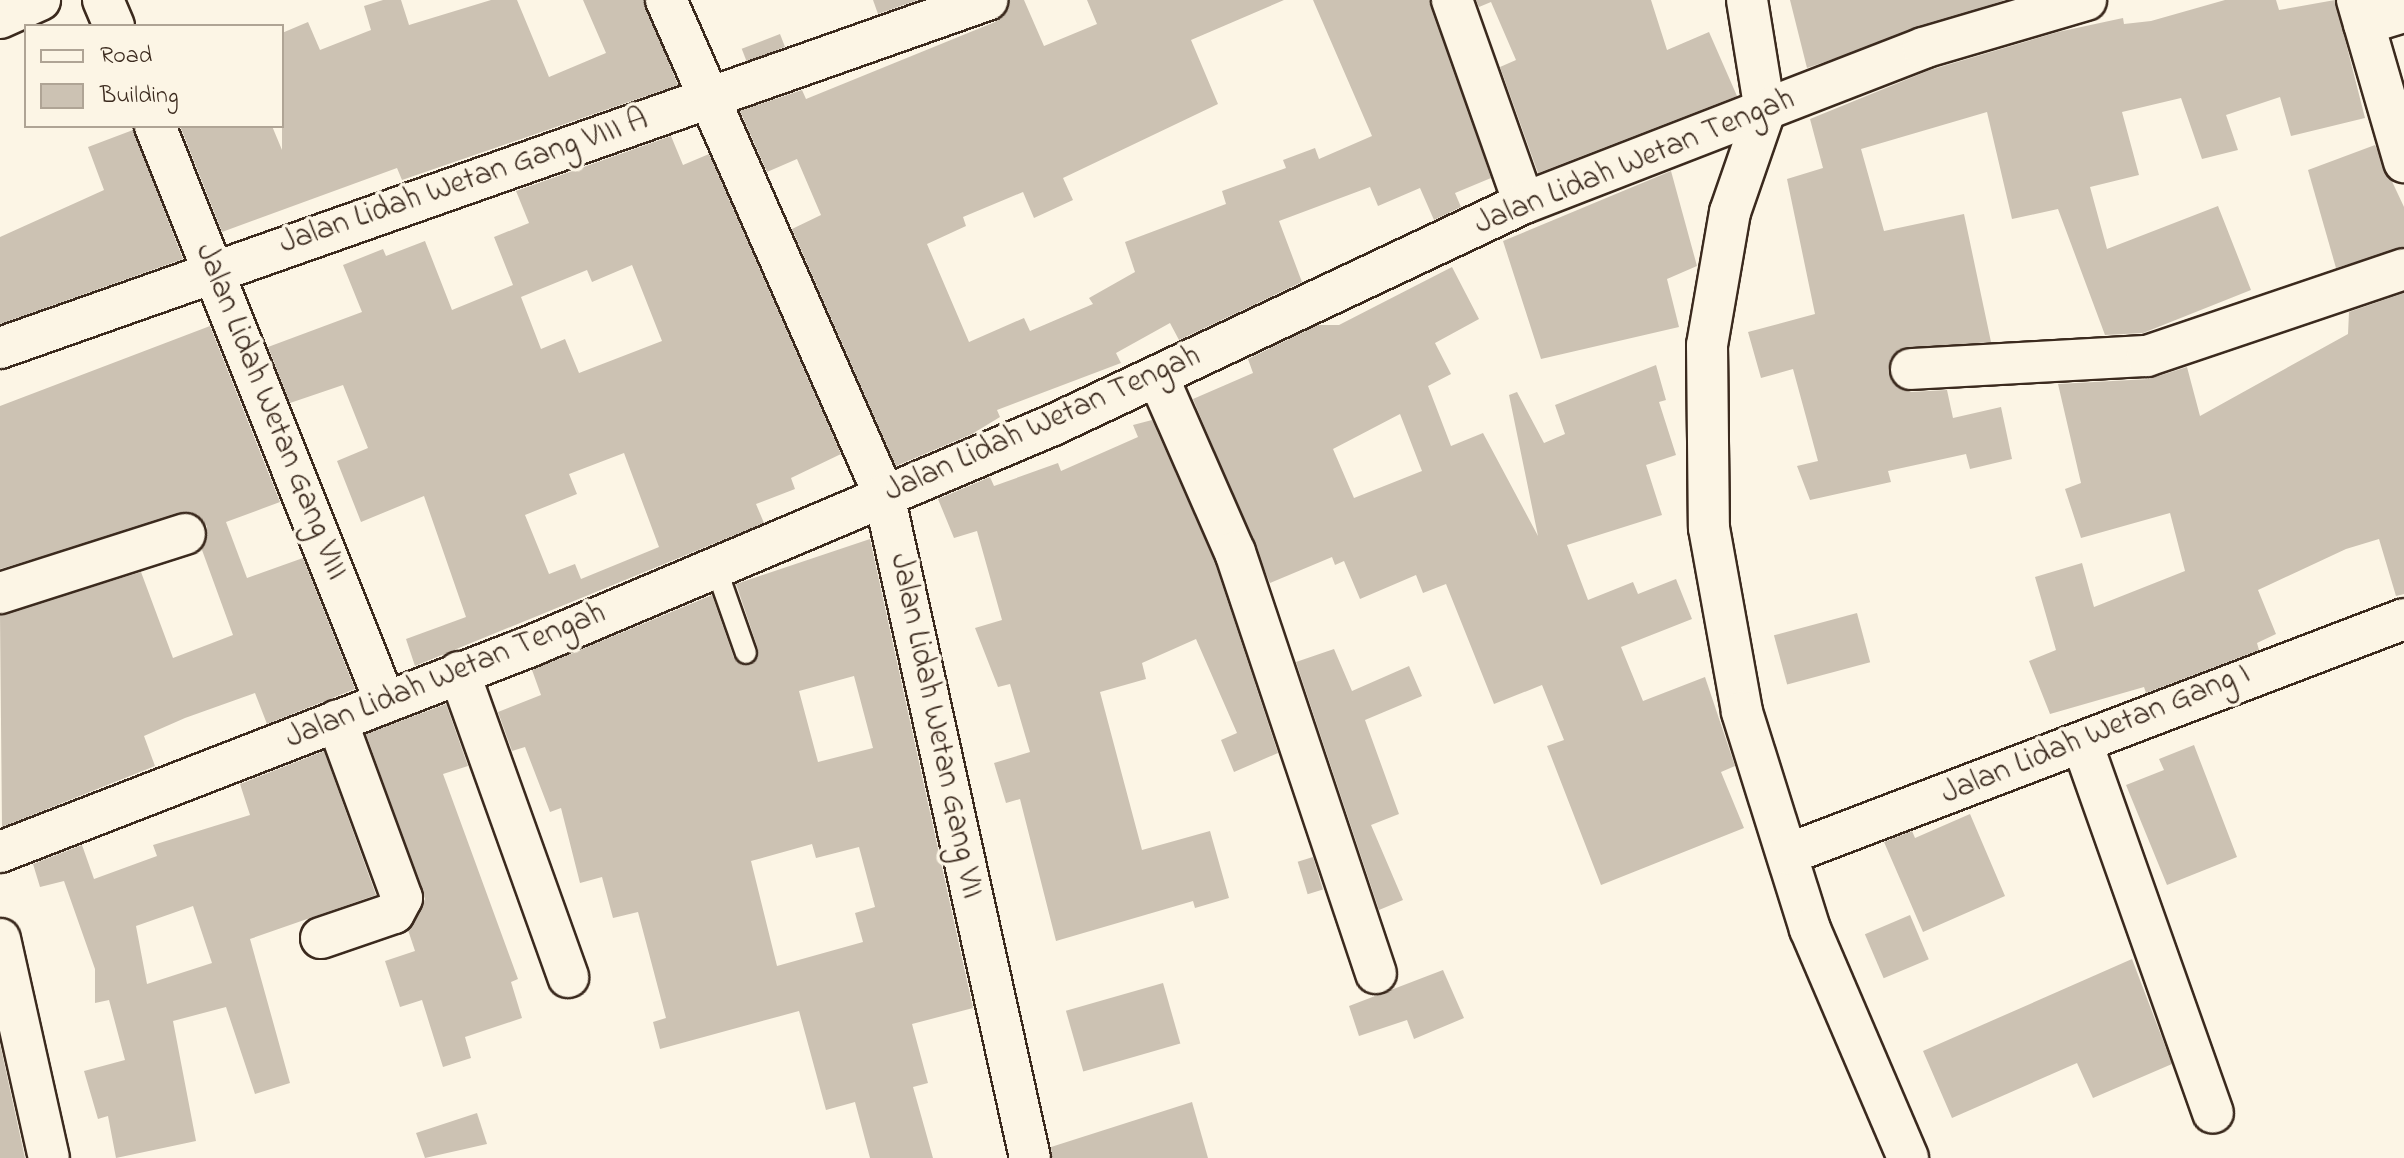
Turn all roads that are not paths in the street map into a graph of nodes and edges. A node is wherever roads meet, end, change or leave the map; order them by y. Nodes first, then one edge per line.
1 (40, 0) edge
2 (103, 0) edge
3 (666, 0) edge
4 (987, 0) edge
5 (1452, 0) edge
6 (1747, 0) edge
7 (2086, 0) edge
8 (2360, 12) edge
9 (2404, 12) edge
10 (0, 18) edge
11 (113, 24) edge
12 (714, 98) junction
13 (1765, 111) junction
14 (156, 128) edge
15 (2404, 162) edge
16 (1524, 203) junction
17 (213, 267) junction
18 (2404, 269) edge
19 (0, 348) edge
20 (1911, 369) dead end
21 (1158, 377) junction
22 (884, 495) junction
23 (185, 534) dead end
24 (716, 568) junction
25 (0, 593) edge
26 (2404, 619) edge
27 (746, 653) dead end
28 (459, 672) junction
29 (384, 699) junction
30 (337, 721) junction
31 (2082, 743) junction
32 (0, 852) edge
33 (1788, 854) junction
34 (321, 938) dead end
35 (0, 939) edge
36 (1376, 973) dead end
37 (568, 977) dead end
38 (2213, 1112) dead end
39 (49, 1158) edge
40 (1030, 1158) edge
41 (1908, 1158) edge

1 - 10 street
2 - 11 street
3 - 12 street, Jalan Lidah Wetan Gang VII
4 - 12 street, Jalan Lidah Wetan Gang VIII A
5 - 16 street
6 - 13 street
7 - 13 street, Jalan Lidah Wetan Tengah
8 - 9 street
8 - 15 street
12 - 17 street, Jalan Lidah Wetan Gang VIII A
12 - 22 street, Jalan Lidah Wetan Gang VII
13 - 16 street, Jalan Lidah Wetan Tengah
13 - 33 street
14 - 17 street, Jalan Lidah Wetan Gang VIII
16 - 21 street, Jalan Lidah Wetan Tengah
17 - 19 street, Jalan Lidah Wetan Gang VIII A
17 - 29 street, Jalan Lidah Wetan Gang VIII
18 - 20 street
21 - 22 street, Jalan Lidah Wetan Tengah
21 - 36 street
22 - 24 street, Jalan Lidah Wetan Tengah
22 - 40 street, Jalan Lidah Wetan Gang VII
23 - 25 street
24 - 27 lane
24 - 28 street, Jalan Lidah Wetan Tengah
26 - 31 street, Jalan Lidah Wetan Gang I
28 - 29 street, Jalan Lidah Wetan Tengah
28 - 37 street
29 - 30 street, Jalan Lidah Wetan Tengah
30 - 32 street, Jalan Lidah Wetan Tengah
30 - 34 street
31 - 33 street, Jalan Lidah Wetan Gang I
31 - 38 street
33 - 41 street
35 - 39 street

